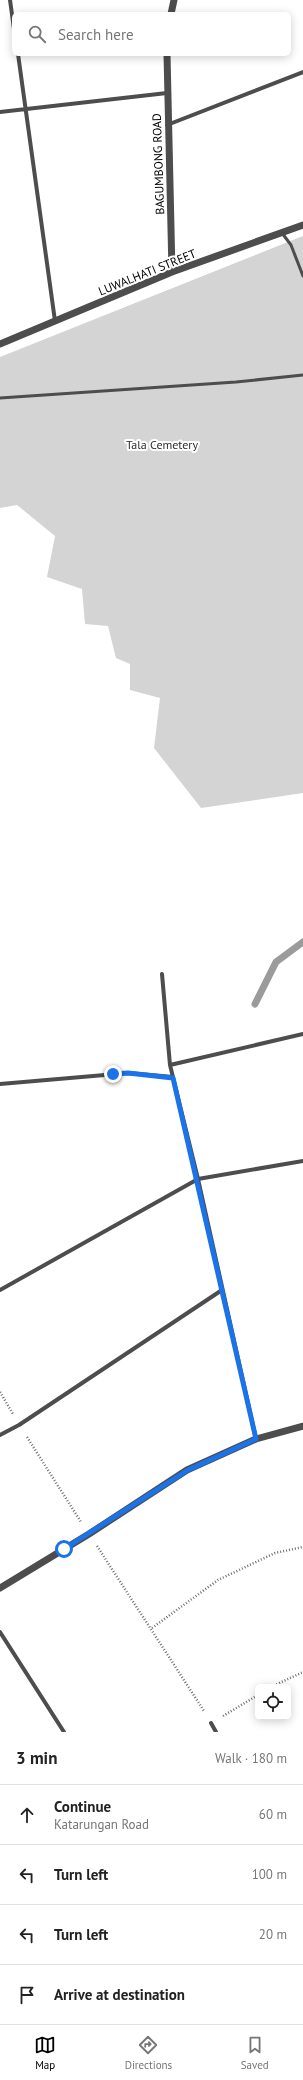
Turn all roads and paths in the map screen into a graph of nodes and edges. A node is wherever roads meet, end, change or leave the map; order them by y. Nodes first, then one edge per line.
1 (10, 0) edge
2 (174, 0) edge
3 (171, 12) edge
4 (12, 14) edge
5 (18, 56) edge
6 (167, 56) edge
7 (303, 72) edge
8 (167, 93) junction
9 (26, 110) junction
10 (0, 112) edge
11 (168, 125) junction
12 (303, 225) edge
13 (281, 233) junction
14 (172, 272) junction
15 (303, 276) edge
16 (55, 321) junction
17 (0, 344) edge
18 (303, 375) edge
19 (0, 398) edge
20 (162, 974) dead end
21 (303, 1034) edge
22 (170, 1065) junction
23 (173, 1078) junction
24 (0, 1084) edge
25 (303, 1161) edge
26 (198, 1179) junction
27 (0, 1290) edge
28 (222, 1290) junction
29 (0, 1392) edge
30 (19, 1424) junction
31 (303, 1426) edge
32 (0, 1435) edge
33 (256, 1439) junction
34 (89, 1534) junction
35 (303, 1547) edge
36 (0, 1588) edge
37 (152, 1628) junction
38 (0, 1632) edge
39 (303, 1672) edge
40 (277, 1684) edge
41 (255, 1697) edge
42 (211, 1723) junction
43 (64, 1732) edge
44 (216, 1732) edge

1 - 4 street
2 - 3 street
5 - 9 street
6 - 8 street, BAGUMBONG ROAD
7 - 11 street
8 - 9 street
8 - 11 street, BAGUMBONG ROAD
9 - 10 street
9 - 16 street
11 - 14 street, BAGUMBONG ROAD
12 - 13 street, LUWALHATI STREET
13 - 14 street, LUWALHATI STREET
13 - 15 lane
14 - 16 street, LUWALHATI STREET
16 - 17 street, LUWALHATI STREET
18 - 19 lane
20 - 22 street
21 - 22 street
22 - 23 street
23 - 24 street
23 - 26 street
25 - 26 street
26 - 27 street
26 - 28 street
28 - 30 street
28 - 33 street
29 - 30 path
30 - 32 street
30 - 34 path
31 - 33 street
33 - 34 street
34 - 36 street
34 - 37 path
35 - 37 path
37 - 42 path
38 - 43 street
39 - 40 path
41 - 42 path
42 - 44 street

